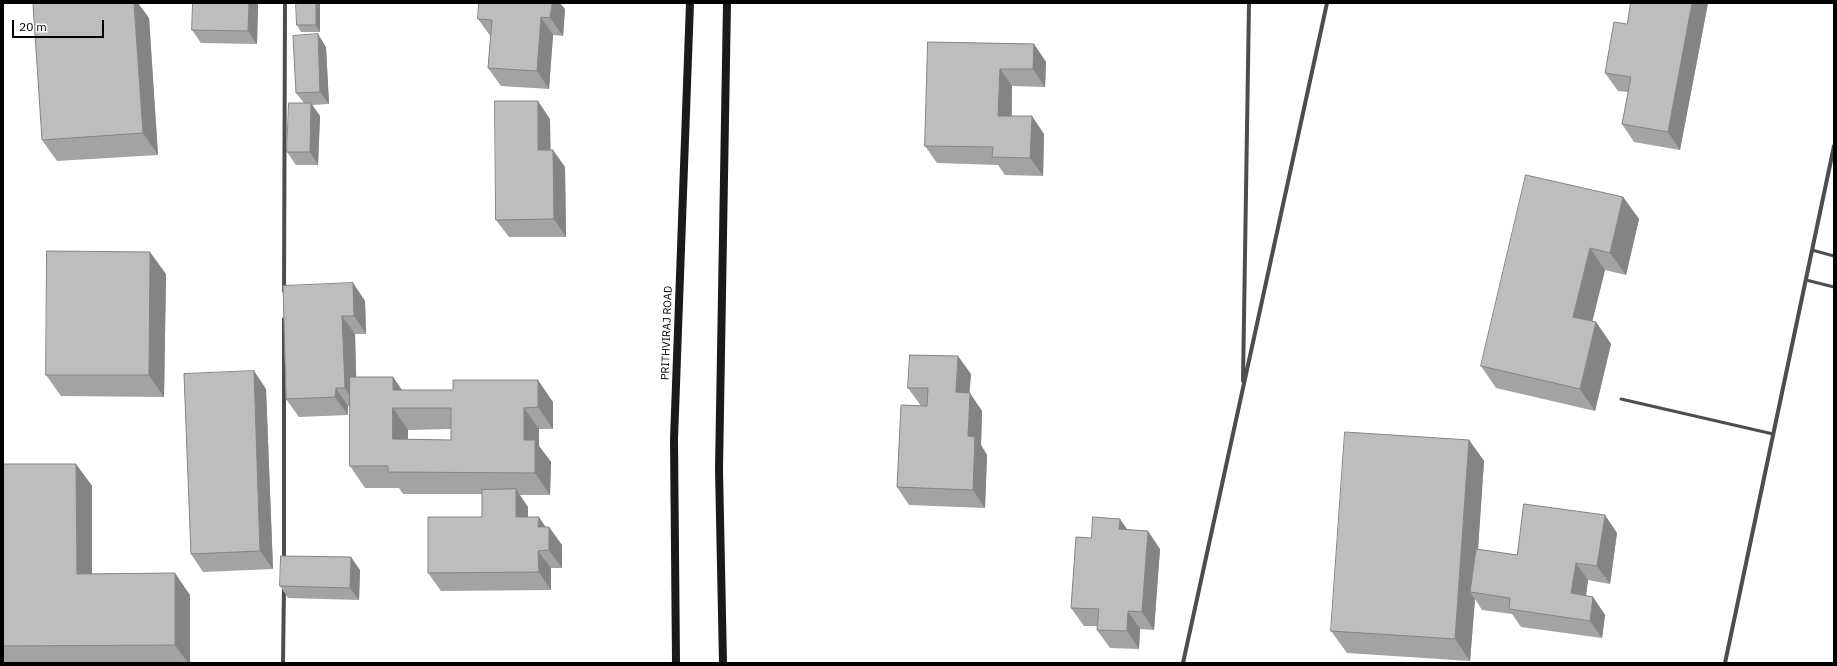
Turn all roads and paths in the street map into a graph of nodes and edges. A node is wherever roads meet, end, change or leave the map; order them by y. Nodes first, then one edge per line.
1 (285, 3) edge
2 (690, 3) edge
3 (727, 3) edge
4 (1249, 3) edge
5 (1326, 3) edge
6 (1834, 146) edge
7 (1812, 250) junction
8 (1834, 256) edge
9 (1806, 280) junction
10 (1834, 287) edge
11 (284, 297) edge
12 (284, 313) edge
13 (1242, 390) junction
14 (1621, 399) dead end
15 (1773, 434) junction
16 (284, 568) edge
17 (284, 584) edge
18 (283, 663) edge
19 (676, 663) edge
20 (723, 663) edge
21 (1183, 663) edge
22 (1725, 663) edge

1 - 11 street
2 - 19 main road, PRITHVIRAJ ROAD
3 - 20 main road
4 - 13 street
5 - 13 street
6 - 7 street
7 - 8 lane
7 - 9 street
9 - 10 lane
9 - 15 street
12 - 16 street
13 - 21 street
14 - 15 lane
15 - 22 street
17 - 18 street

